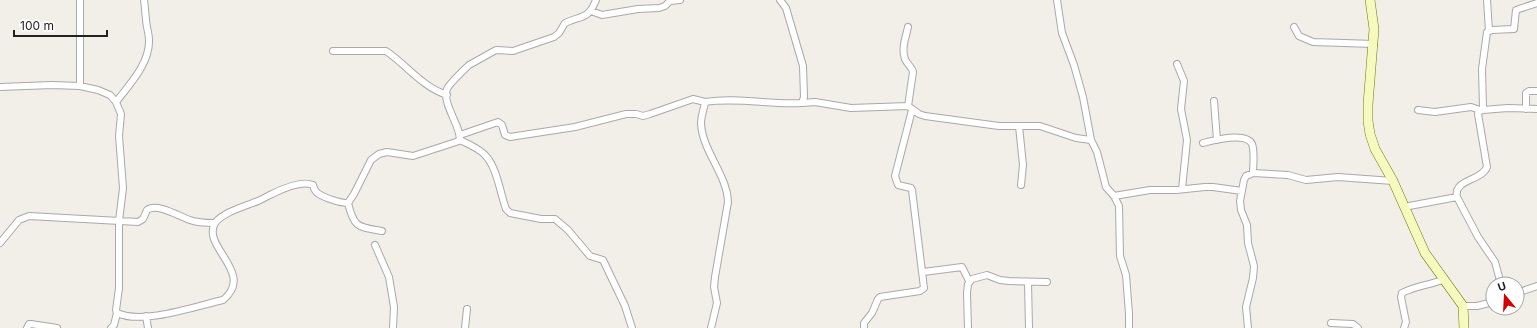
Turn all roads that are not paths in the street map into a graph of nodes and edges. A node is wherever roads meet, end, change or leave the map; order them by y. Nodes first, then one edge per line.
1 (80, 0) edge
2 (144, 0) edge
3 (596, 0) edge
4 (680, 0) edge
5 (780, 0) edge
6 (1058, 0) edge
7 (1370, 0) edge
8 (1487, 0) edge
9 (668, 1) edge
10 (1537, 3) edge
11 (591, 12) junction
12 (908, 27) dead end
13 (1294, 27) dead end
14 (1489, 31) junction
15 (1374, 44) junction
16 (333, 51) dead end
17 (1177, 64) dead end
18 (80, 86) junction
19 (0, 87) edge
20 (1537, 90) edge
21 (447, 95) junction
22 (1214, 101) dead end
23 (116, 102) junction
24 (706, 102) junction
25 (802, 103) junction
26 (910, 108) junction
27 (1526, 109) junction
28 (1537, 109) edge
29 (1418, 110) dead end
30 (1482, 110) junction
31 (1019, 126) junction
32 (460, 138) junction
33 (1091, 140) junction
34 (1217, 140) junction
35 (1203, 143) dead end
36 (1253, 173) junction
37 (1393, 181) junction
38 (1021, 185) dead end
39 (1182, 189) junction
40 (1242, 191) junction
41 (1114, 196) junction
42 (1457, 197) junction
43 (348, 202) junction
44 (1404, 207) junction
45 (118, 221) junction
46 (215, 223) junction
47 (382, 231) dead end
48 (0, 243) edge
49 (375, 245) dead end
50 (923, 272) junction
51 (1499, 276) edge
52 (1444, 279) junction
53 (969, 281) junction
54 (1028, 282) junction
55 (1047, 282) dead end
56 (1537, 286) edge
57 (1525, 290) edge
58 (1485, 304) edge
59 (1463, 306) junction
60 (467, 309) dead end
61 (117, 313) junction
62 (146, 316) junction
63 (1331, 323) dead end
64 (27, 328) edge
65 (57, 328) edge
66 (111, 328) edge
67 (148, 328) edge
68 (393, 328) edge
69 (465, 328) edge
70 (632, 328) edge
71 (711, 328) edge
72 (864, 328) edge
73 (968, 328) edge
74 (1029, 328) edge
75 (1128, 328) edge
76 (1248, 328) edge
77 (1358, 328) edge
78 (1404, 328) edge
79 (1464, 328) edge

1 - 18 street
2 - 23 street
3 - 11 street
4 - 9 street
5 - 25 street
6 - 33 street
7 - 15 street
8 - 14 street
9 - 11 street
10 - 14 street
11 - 21 street
12 - 26 street
13 - 15 street
14 - 30 street
15 - 37 street
16 - 21 street
17 - 39 street
18 - 19 street
18 - 23 street
20 - 27 street
21 - 32 street
22 - 34 street
23 - 45 street
24 - 25 street
24 - 32 street
24 - 71 street
25 - 26 street
26 - 31 street
26 - 50 street
27 - 28 street
27 - 30 street
29 - 30 street
30 - 42 street
31 - 33 street
31 - 38 street
32 - 43 street
32 - 70 street
33 - 41 street
34 - 35 street
34 - 36 street
36 - 37 street
36 - 40 street
37 - 44 street
39 - 40 street
39 - 41 street
40 - 76 street
41 - 75 street
42 - 44 street
42 - 51 street
43 - 46 street
43 - 47 street
44 - 52 street
45 - 46 street
45 - 48 street
45 - 61 street
46 - 62 street
49 - 68 street
50 - 53 street
50 - 72 street
52 - 59 street
52 - 78 street
53 - 54 street
53 - 73 street
54 - 55 street
54 - 74 street
56 - 57 street
58 - 59 street
59 - 79 street
60 - 69 street
61 - 62 street
61 - 66 street
62 - 67 street
63 - 77 street
64 - 65 street

